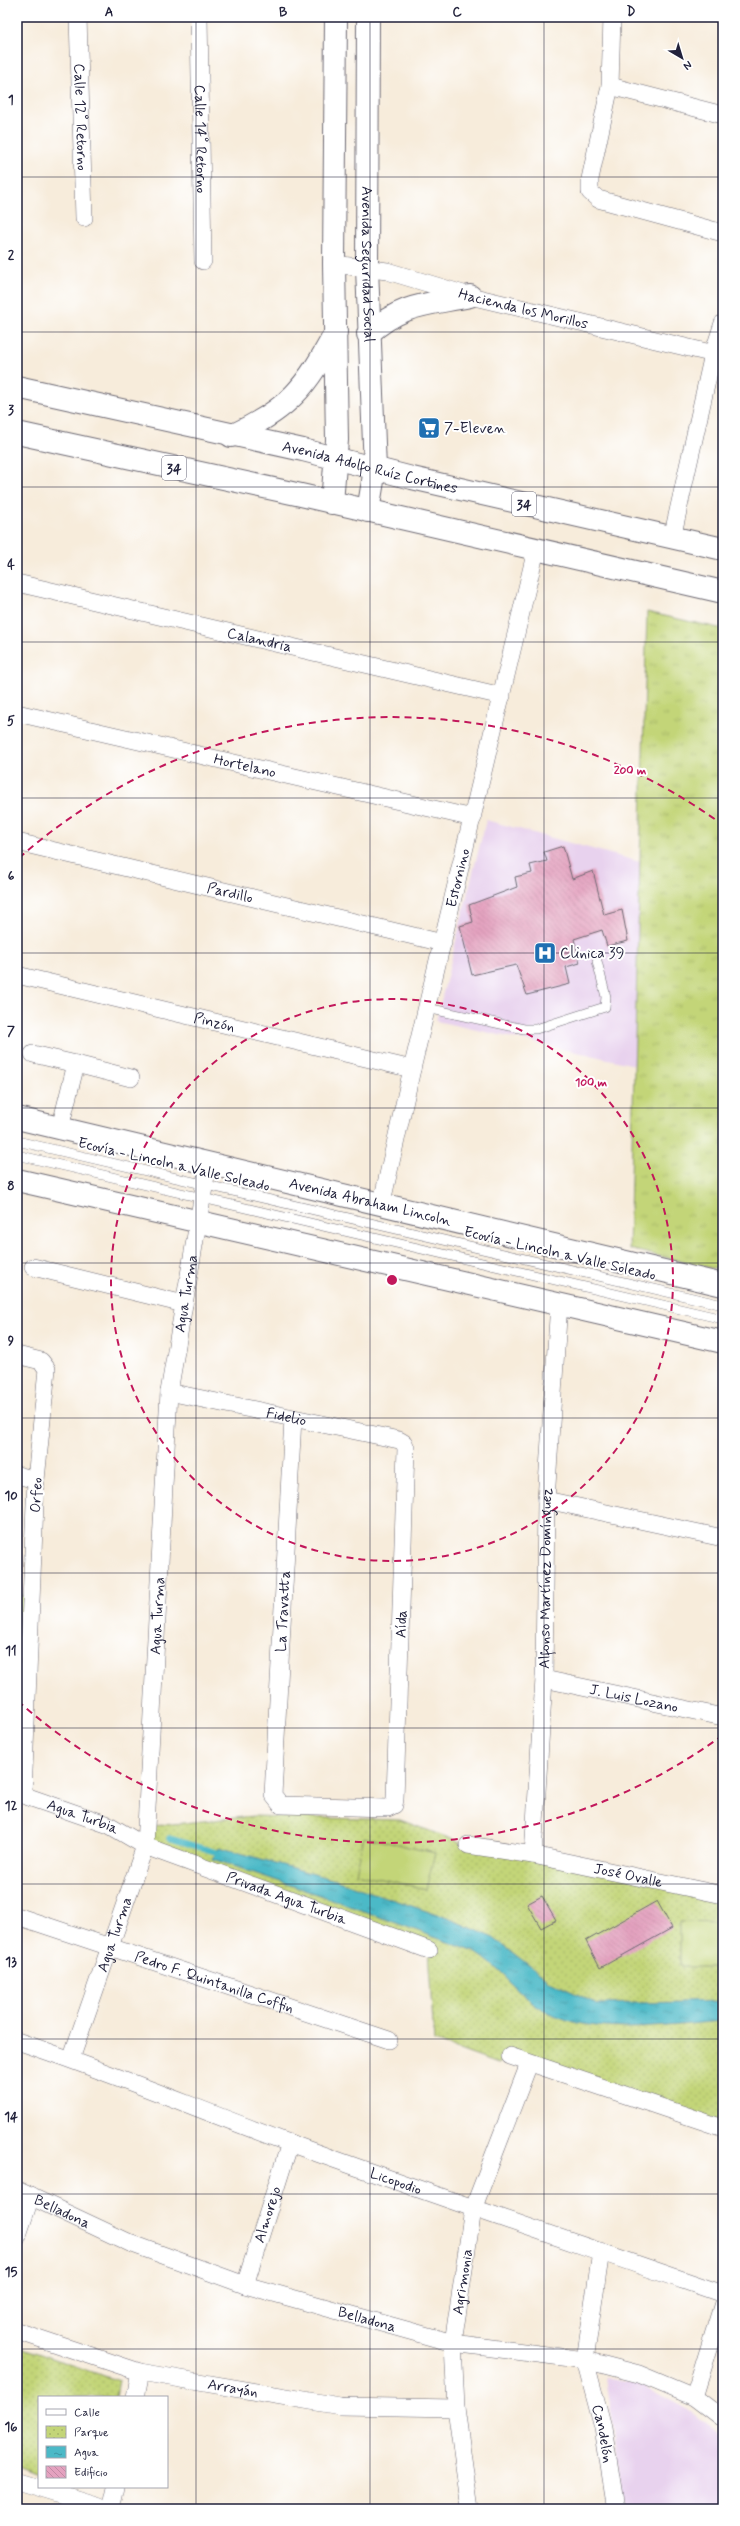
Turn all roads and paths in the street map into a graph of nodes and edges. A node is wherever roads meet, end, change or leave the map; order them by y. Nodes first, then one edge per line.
1 (78, 17) edge
2 (199, 17) edge
3 (336, 17) edge
4 (368, 17) edge
5 (612, 17) edge
6 (610, 86) junction
7 (723, 115) edge
8 (84, 218) dead end
9 (723, 233) edge
10 (203, 261) dead end
11 (334, 264) junction
12 (367, 268) junction
13 (470, 296) junction
14 (723, 323) edge
15 (336, 332) junction
16 (368, 334) junction
17 (718, 355) edge
18 (17, 387) edge
19 (17, 433) edge
20 (232, 436) junction
21 (337, 459) junction
22 (375, 469) junction
23 (332, 503) junction
24 (368, 511) junction
25 (672, 538) junction
26 (723, 549) edge
27 (536, 550) junction
28 (17, 583) edge
29 (723, 592) edge
30 (502, 696) junction
31 (17, 713) edge
32 (473, 818) junction
33 (17, 842) edge
34 (443, 943) junction
35 (597, 961) dead end
36 (17, 975) edge
37 (427, 1008) junction
38 (34, 1054) dead end
39 (76, 1064) junction
40 (412, 1069) junction
41 (131, 1078) dead end
42 (17, 1118) edge
43 (60, 1128) junction
44 (17, 1141) edge
45 (17, 1155) edge
46 (208, 1164) junction
47 (17, 1180) edge
48 (203, 1191) junction
49 (381, 1206) junction
50 (198, 1223) junction
51 (34, 1267) dead end
52 (723, 1285) edge
53 (559, 1302) junction
54 (184, 1304) junction
55 (723, 1305) edge
56 (723, 1319) edge
57 (723, 1342) edge
58 (17, 1355) edge
59 (169, 1392) junction
60 (293, 1418) junction
61 (404, 1443) joint
62 (17, 1475) edge
63 (36, 1480) junction
64 (546, 1500) junction
65 (723, 1538) edge
66 (24, 1596) edge
67 (544, 1679) junction
68 (723, 1717) edge
69 (20, 1794) edge
70 (394, 1805) joint
71 (468, 1845) dead end
72 (145, 1846) junction
73 (534, 1855) junction
74 (723, 1895) edge
75 (17, 1916) edge
76 (109, 1946) junction
77 (429, 1950) dead end
78 (389, 2040) dead end
79 (17, 2041) edge
80 (510, 2056) dead end
81 (71, 2059) junction
82 (529, 2064) junction
83 (723, 2128) edge
84 (290, 2143) junction
85 (24, 2193) edge
86 (473, 2209) junction
87 (17, 2238) edge
88 (601, 2252) junction
89 (245, 2286) junction
90 (723, 2294) edge
91 (723, 2303) edge
92 (17, 2331) edge
93 (453, 2343) junction
94 (585, 2360) junction
95 (140, 2372) junction
96 (134, 2396) edge
97 (694, 2397) junction
98 (456, 2408) junction
99 (723, 2419) edge
100 (17, 2481) edge
101 (38, 2487) edge
102 (40, 2488) edge
103 (116, 2488) edge
104 (110, 2509) edge
105 (470, 2509) edge
106 (616, 2509) edge

1 - 8 street, Calle 12° Retorno
2 - 10 street, Calle 14° Retorno
3 - 11 main road
4 - 12 main road, Avenida Seguridad Social
5 - 6 street
6 - 7 street
6 - 9 street
11 - 12 street, Hacienda los Morillos
11 - 15 main road
12 - 13 street, Hacienda los Morillos
12 - 16 main road, Avenida Seguridad Social
13 - 16 main road
13 - 17 street, Hacienda los Morillos
14 - 17 street
15 - 20 main road
15 - 21 main road
16 - 22 main road, Avenida Seguridad Social
17 - 25 street
18 - 20 main road, Avenida Adolfo Ruíz Cortines / 34
19 - 23 main road, 34
20 - 21 main road, Avenida Adolfo Ruíz Cortines / 34
21 - 22 main road, Avenida Adolfo Ruíz Cortines / 34
21 - 23 main road
22 - 24 main road, Avenida Seguridad Social
22 - 25 main road, Avenida Adolfo Ruíz Cortines / 34
23 - 24 main road, 34
24 - 27 main road, 34
25 - 26 main road, Avenida Adolfo Ruíz Cortines / 34
27 - 29 main road, 34
27 - 30 street, Estornino
28 - 30 street, Calandria
30 - 32 street, Estornino
31 - 32 street, Hortelano
32 - 34 street, Estornino
33 - 34 street, Pardillo
34 - 37 street, Estornino
35 - 37 lane
36 - 40 street, Pinzón
37 - 40 street, Estornino
38 - 39 street
39 - 41 street
39 - 43 street
40 - 49 street, Estornino
42 - 43 main road, Avenida Abraham Lincoln
43 - 46 main road, Avenida Abraham Lincoln
44 - 48 lane, Ecovía - Lincoln a Valle Soleado
45 - 48 lane
46 - 48 street, Agua Turma
46 - 49 main road, Avenida Abraham Lincoln
47 - 50 main road
48 - 50 street, Agua Turma
48 - 55 lane, Ecovía - Lincoln a Valle Soleado
48 - 56 lane
49 - 52 main road, Avenida Abraham Lincoln
50 - 53 main road
50 - 54 street, Agua Turma
51 - 54 street
53 - 57 main road
53 - 64 street, Alfonso Martínez Domínguez
54 - 59 street, Agua Turma
58 - 63 street, Orfeo
59 - 60 street, Fidelio
59 - 72 street, Agua Turma
60 - 61 street, Fidelio
60 - 70 street, La Travatta
61 - 70 street, Aída
62 - 63 street
63 - 66 street, Orfeo
64 - 65 street
64 - 67 street, Alfonso Martínez Domínguez
66 - 69 street, Orfeo
67 - 68 street, J. Luis Lozano
67 - 73 street, Alfonso Martínez Domínguez
69 - 72 street, Agua Turbia
71 - 73 street, José Ovalle
72 - 76 street, Agua Turma
72 - 77 street, Privada Agua Turbia
73 - 74 street, José Ovalle
75 - 76 street, Pedro F. Quintanilla Coffin
76 - 78 street, Pedro F. Quintanilla Coffin
76 - 81 street, Agua Turma
79 - 81 street, Licopodio
80 - 82 street
81 - 84 street, Licopodio
82 - 83 street
82 - 86 street, Agrimonia
84 - 86 street, Licopodio
84 - 89 street, Almorejo
85 - 87 street
85 - 89 street, Belladona
86 - 88 street, Licopodio
86 - 93 street, Agrimonia
88 - 90 street, Licopodio
88 - 94 street
89 - 93 street, Belladona
91 - 97 street
92 - 95 street, Arrayán
93 - 94 street, Belladona
93 - 98 street, Agrimonia
94 - 97 street, Belladona
94 - 106 street, Candelón
95 - 96 street
95 - 98 street, Arrayán
97 - 99 street, Belladona
98 - 105 street, Agrimonia
100 - 101 street
102 - 104 street
103 - 104 street

